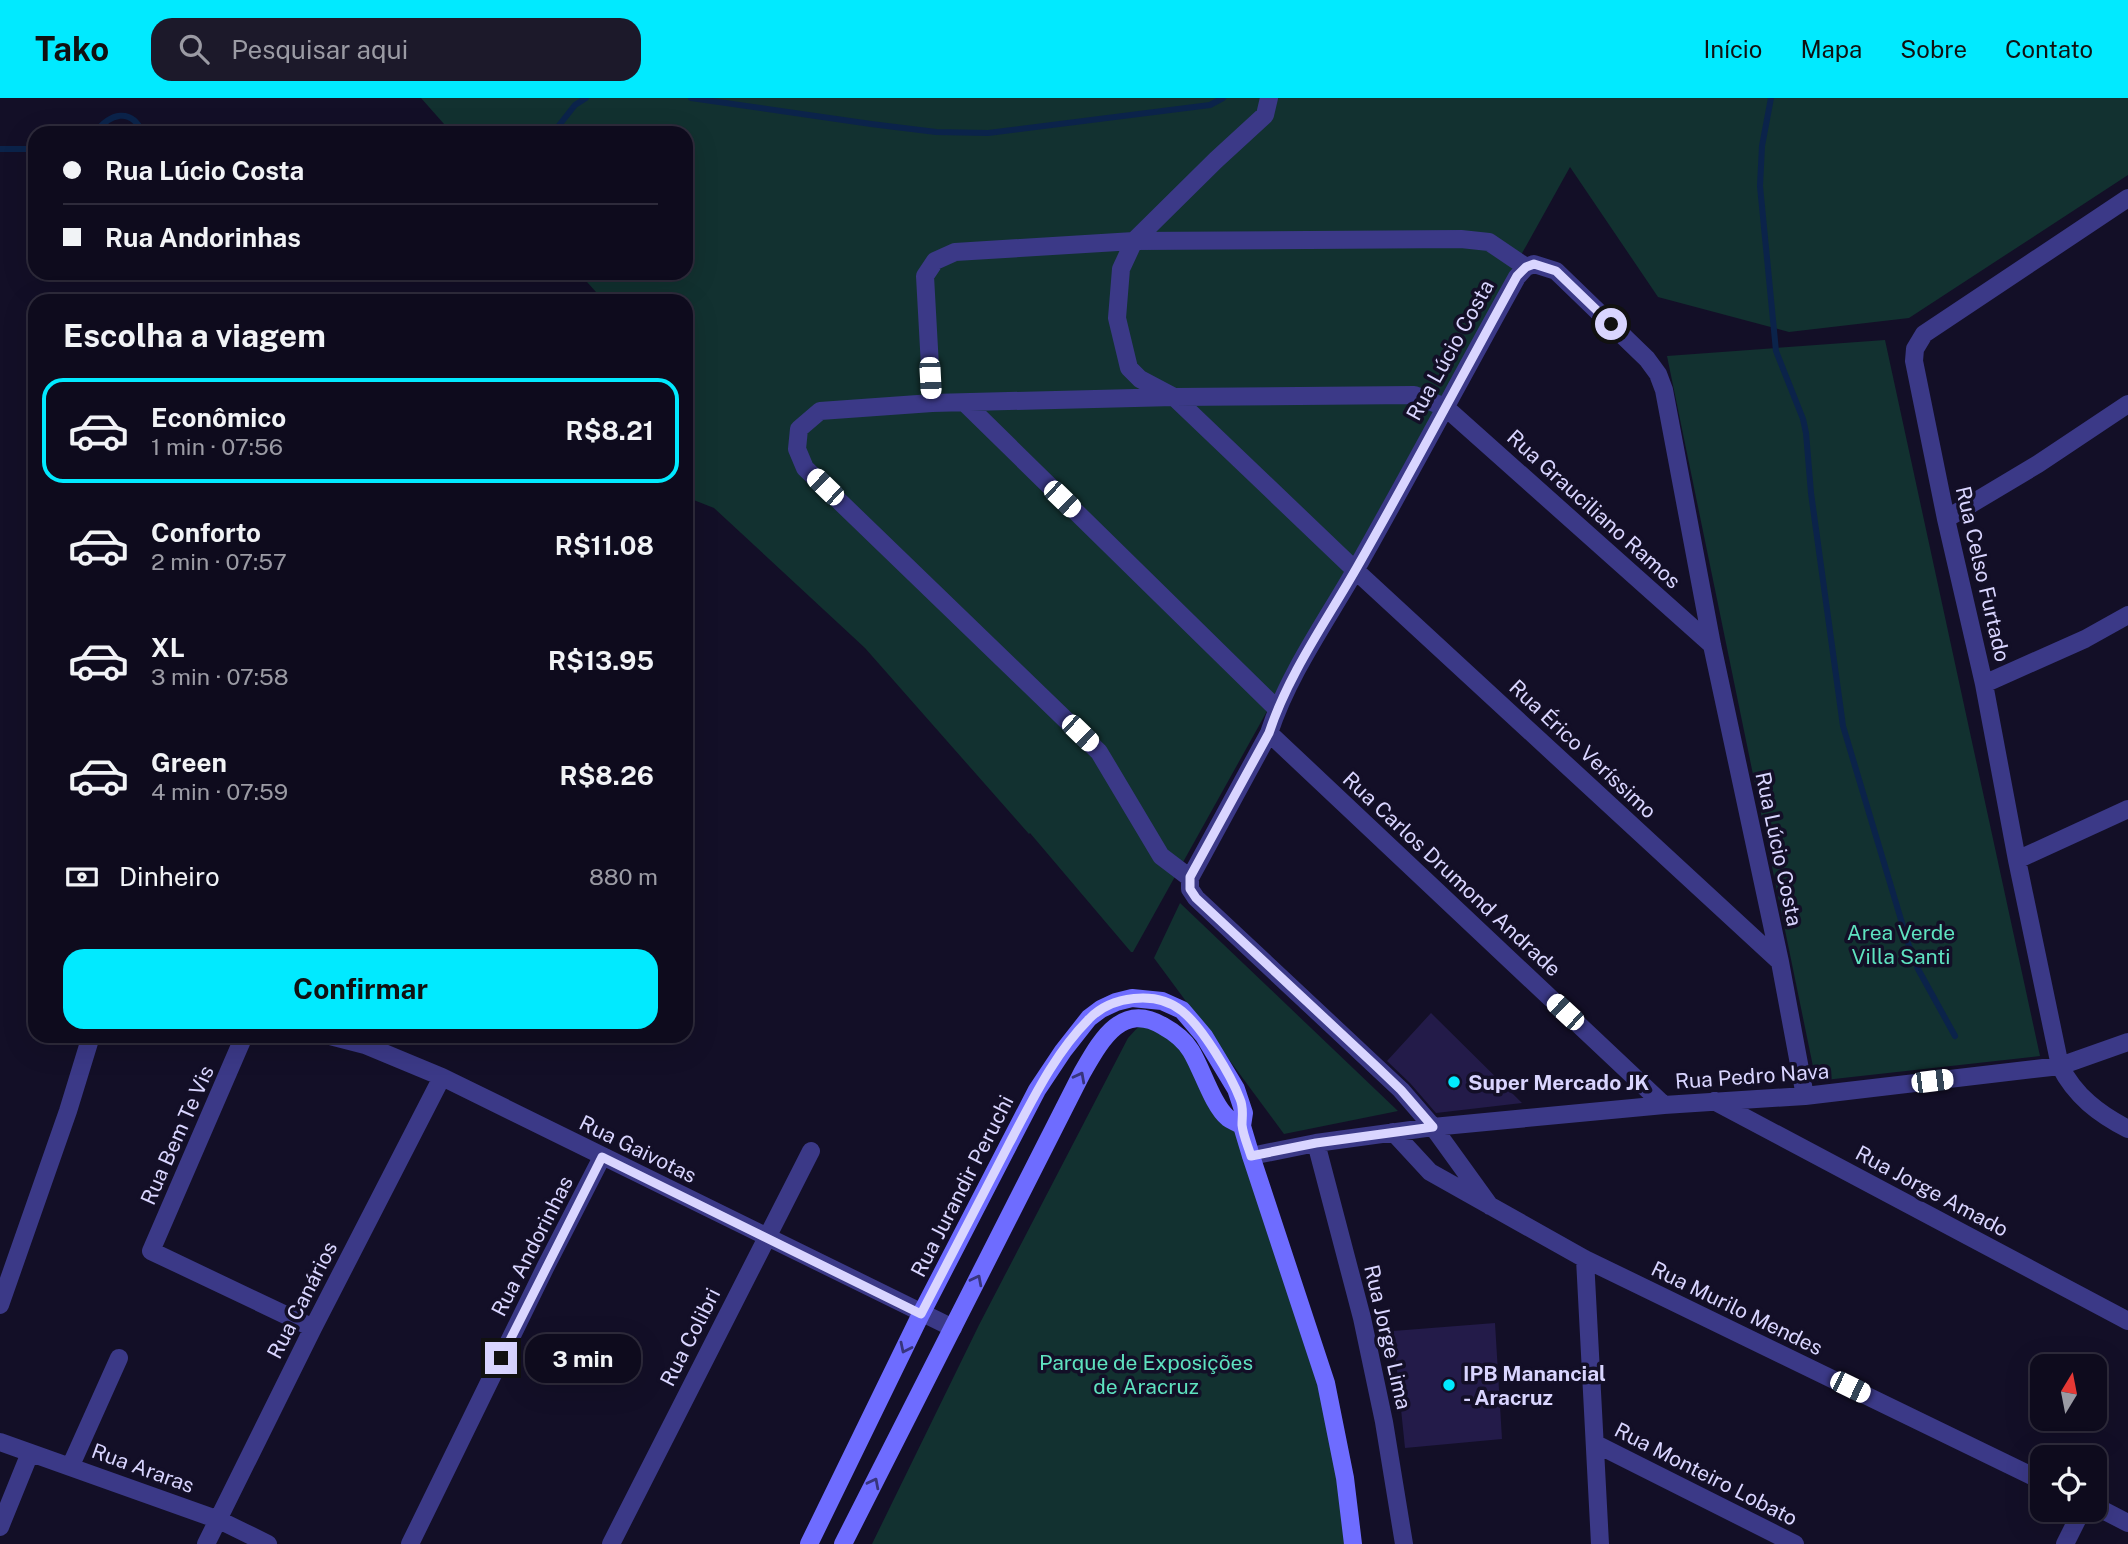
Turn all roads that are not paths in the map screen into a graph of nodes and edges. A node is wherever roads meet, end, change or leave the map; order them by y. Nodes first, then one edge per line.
1 (1269, 98) edge
2 (2128, 198) edge
3 (1134, 241) junction
4 (1526, 267) junction
5 (1174, 397) junction
6 (932, 403) junction
7 (965, 403) junction
8 (2128, 404) edge
9 (1445, 407) junction
10 (1946, 519) junction
11 (1355, 570) junction
12 (2128, 615) edge
13 (1712, 645) junction
14 (1984, 684) junction
15 (1277, 709) junction
16 (1269, 733) junction
17 (2128, 809) edge
18 (2017, 860) junction
19 (1190, 877) junction
20 (1780, 962) junction
21 (2128, 1042) edge
22 (89, 1043) edge
23 (241, 1043) edge
24 (357, 1043) edge
25 (2060, 1066) junction
26 (442, 1077) junction
27 (1805, 1096) junction
28 (1714, 1101) junction
29 (1664, 1105) junction
30 (1242, 1126) junction
31 (1433, 1127) junction
32 (2128, 1129) edge
33 (1393, 1132) junction
34 (1316, 1143) junction
35 (811, 1151) dead end
36 (1251, 1156) junction
37 (602, 1157) junction
38 (1490, 1206) junction
39 (766, 1238) junction
40 (1585, 1259) junction
41 (0, 1305) edge
42 (921, 1314) junction
43 (2128, 1321) edge
44 (313, 1328) junction
45 (953, 1328) junction
46 (119, 1358) dead end
47 (0, 1442) edge
48 (1596, 1444) junction
49 (30, 1453) junction
50 (71, 1465) junction
51 (2030, 1475) edge
52 (2107, 1512) edge
53 (219, 1520) junction
54 (2076, 1522) edge
55 (2128, 1523) edge
56 (0, 1527) edge
57 (206, 1544) edge
58 (268, 1544) edge
59 (410, 1544) edge
60 (611, 1544) edge
61 (809, 1544) edge
62 (843, 1544) edge
63 (1353, 1544) edge
64 (1404, 1544) edge
65 (1600, 1544) edge
66 (1796, 1544) edge
67 (2064, 1544) edge

1 - 3 street
2 - 10 street, Rua Celso Furtado
3 - 4 street
3 - 5 street
3 - 6 street
4 - 9 street, Rua Lúcio Costa
4 - 13 street, Rua Lúcio Costa
5 - 7 street
5 - 9 street
5 - 11 street, Rua Érico Veríssimo
6 - 7 street
6 - 19 street
7 - 15 street
8 - 10 street
9 - 11 street, Rua Lúcio Costa
9 - 13 street, Rua Grauciliano Ramos
10 - 14 street, Rua Celso Furtado
11 - 15 street, Rua Lúcio Costa
11 - 20 street, Rua Érico Veríssimo
12 - 14 street
13 - 20 street, Rua Lúcio Costa
14 - 18 street, Rua Celso Furtado
15 - 16 street, Rua Lúcio Costa
16 - 19 street, Rua Lúcio Costa
16 - 29 street, Rua Carlos Drumond Andrade
17 - 18 street
18 - 25 street, Rua Celso Furtado
19 - 31 street
20 - 27 street, Rua Lúcio Costa
21 - 25 street, Rua Pedro Nava
22 - 41 street
23 - 44 street, Rua Bem Te Vis
24 - 26 street, Rua Gaivotas
25 - 27 street, Rua Pedro Nava
25 - 32 street
26 - 37 street, Rua Gaivotas
26 - 44 street, Rua Canários
27 - 28 street, Rua Pedro Nava
28 - 29 street, Rua Pedro Nava
28 - 43 street, Rua Jorge Amado
29 - 31 street, Rua Pedro Nava
30 - 36 street, Rua Jurandir Peruchi
30 - 42 street, Rua Jurandir Peruchi
45 -> 30 street
31 - 33 street, Rua Pedro Nava
31 - 38 street, Rua Murilo Mendes
33 - 34 street, Rua Pedro Nava
33 - 38 street, Rua Murilo Mendes
34 - 36 street, Rua Pedro Nava
34 - 64 street, Rua Jorge Lima
35 - 39 street, Rua Colibri
36 - 63 street, Rua Jurandir Peruchi
37 - 39 street, Rua Gaivotas
37 - 59 street, Rua Andorinhas
38 - 40 street, Rua Murilo Mendes
39 - 42 street, Rua Gaivotas
39 - 60 street, Rua Colibri
40 - 48 street
40 - 51 street, Rua Murilo Mendes
42 - 45 street, Rua Gaivotas
42 -> 61 street, Rua Jurandir Peruchi
44 - 53 street, Rua Canários
62 -> 45 street
46 - 50 street
47 - 49 street, Rua Araras
48 - 65 street
48 - 66 street, Rua Monteiro Lobato
49 - 50 street, Rua Araras
49 - 56 street
50 - 53 street, Rua Araras
52 - 55 street
53 - 57 street, Rua Canários
53 - 58 street, Rua Araras
54 - 67 street

